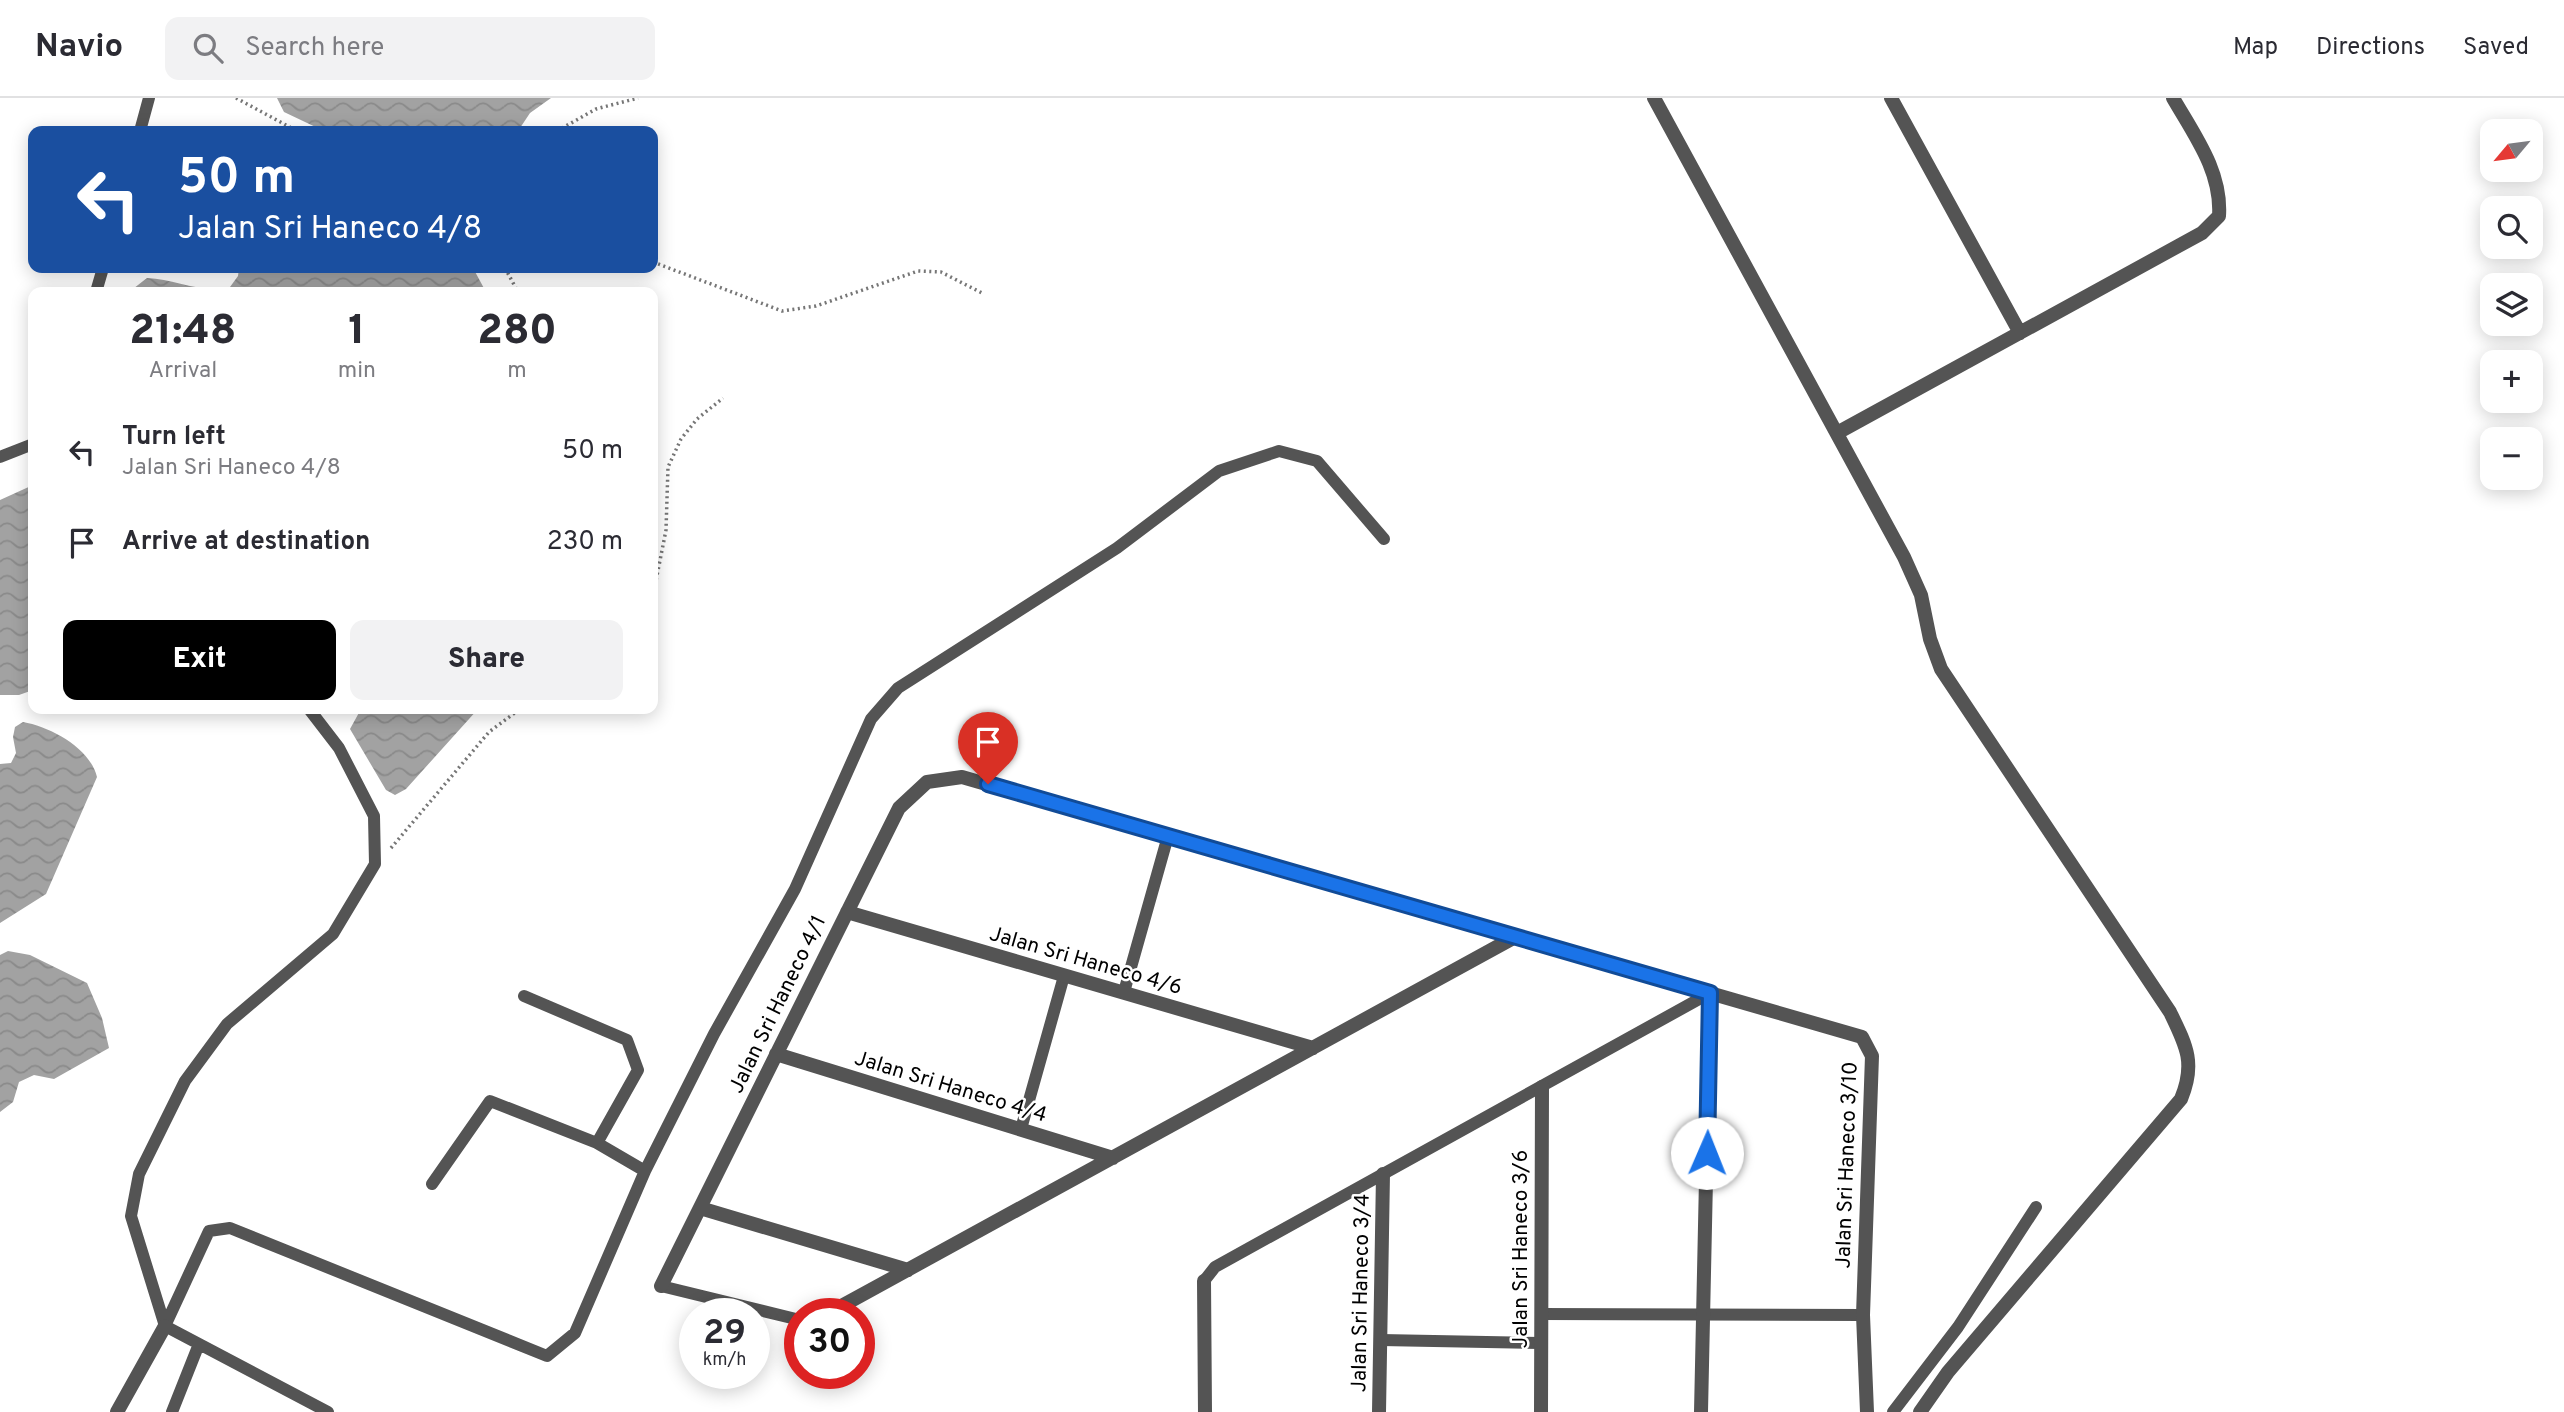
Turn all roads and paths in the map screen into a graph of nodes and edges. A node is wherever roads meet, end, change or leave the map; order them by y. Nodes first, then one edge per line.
1 (149, 98) edge
2 (236, 98) edge
3 (638, 98) edge
4 (1654, 98) edge
5 (1891, 98) edge
6 (2173, 98) edge
7 (141, 126) edge
8 (289, 126) edge
9 (566, 126) edge
10 (658, 264) edge
11 (984, 294) dead end
12 (2020, 332) junction
13 (723, 398) dead end
14 (1837, 433) junction
15 (28, 446) edge
16 (0, 457) edge
17 (1384, 539) dead end
18 (658, 571) edge
19 (313, 714) edge
20 (513, 714) edge
21 (962, 777) joint
22 (1168, 836) junction
23 (375, 864) junction
24 (847, 912) junction
25 (1515, 937) junction
26 (1064, 975) junction
27 (1124, 992) junction
28 (1710, 993) junction
29 (524, 996) dead end
30 (1313, 1048) junction
31 (776, 1054) junction
32 (1542, 1087) junction
33 (1021, 1129) junction
34 (597, 1143) junction
35 (1113, 1158) junction
36 (645, 1171) junction
37 (1383, 1174) junction
38 (432, 1184) dead end
39 (2036, 1207) dead end
40 (700, 1208) junction
41 (908, 1270) junction
42 (1204, 1280) joint
43 (661, 1286) joint
44 (856, 1298) edge
45 (1703, 1313) junction
46 (1541, 1314) junction
47 (1863, 1315) junction
48 (784, 1316) edge
49 (165, 1326) junction
50 (1381, 1340) junction
51 (1541, 1343) junction
52 (200, 1344) junction
53 (117, 1412) edge
54 (172, 1412) edge
55 (328, 1412) edge
56 (1205, 1412) edge
57 (1379, 1412) edge
58 (1541, 1412) edge
59 (1702, 1412) edge
60 (1867, 1412) edge
61 (1893, 1412) edge
62 (1920, 1412) edge

1 - 7 lane
2 - 8 path
3 - 9 path
4 - 14 street
5 - 12 street
6 - 12 street
10 - 11 path
12 - 14 street
13 - 18 path
14 - 62 street
15 - 16 lane
17 - 36 lane
19 - 23 lane
20 - 23 path
21 - 22 street, Jalan Sri Haneco 3/10
21 - 24 street, Jalan Sri Haneco 4/1
22 - 25 street, Jalan Sri Haneco 3/10
22 - 27 lane
23 - 49 lane
24 - 26 street, Jalan Sri Haneco 4/6
24 - 31 street, Jalan Sri Haneco 4/1
25 - 28 street, Jalan Sri Haneco 3/10
25 - 30 street
26 - 27 street, Jalan Sri Haneco 4/6
26 - 33 lane
27 - 30 street, Jalan Sri Haneco 4/6
28 - 32 lane
28 - 45 street
28 - 47 street, Jalan Sri Haneco 3/10
29 - 34 lane
30 - 35 street
31 - 33 street, Jalan Sri Haneco 4/4
31 - 40 street, Jalan Sri Haneco 4/1
32 - 37 lane
32 - 46 street, Jalan Sri Haneco 3/6
33 - 35 street, Jalan Sri Haneco 4/4
34 - 36 lane
34 - 38 lane
35 - 41 street
36 - 49 lane
37 - 42 lane
37 - 50 street, Jalan Sri Haneco 3/4
39 - 61 lane
40 - 41 street
40 - 43 street, Jalan Sri Haneco 4/1
41 - 44 street
42 - 56 street
43 - 48 lane
45 - 46 lane
45 - 47 lane
45 - 59 street
46 - 51 street, Jalan Sri Haneco 3/6
47 - 60 street, Jalan Sri Haneco 3/10
49 - 52 lane
49 - 53 street
50 - 51 lane
50 - 57 street, Jalan Sri Haneco 3/4
51 - 58 street, Jalan Sri Haneco 3/6
52 - 54 lane
52 - 55 lane

